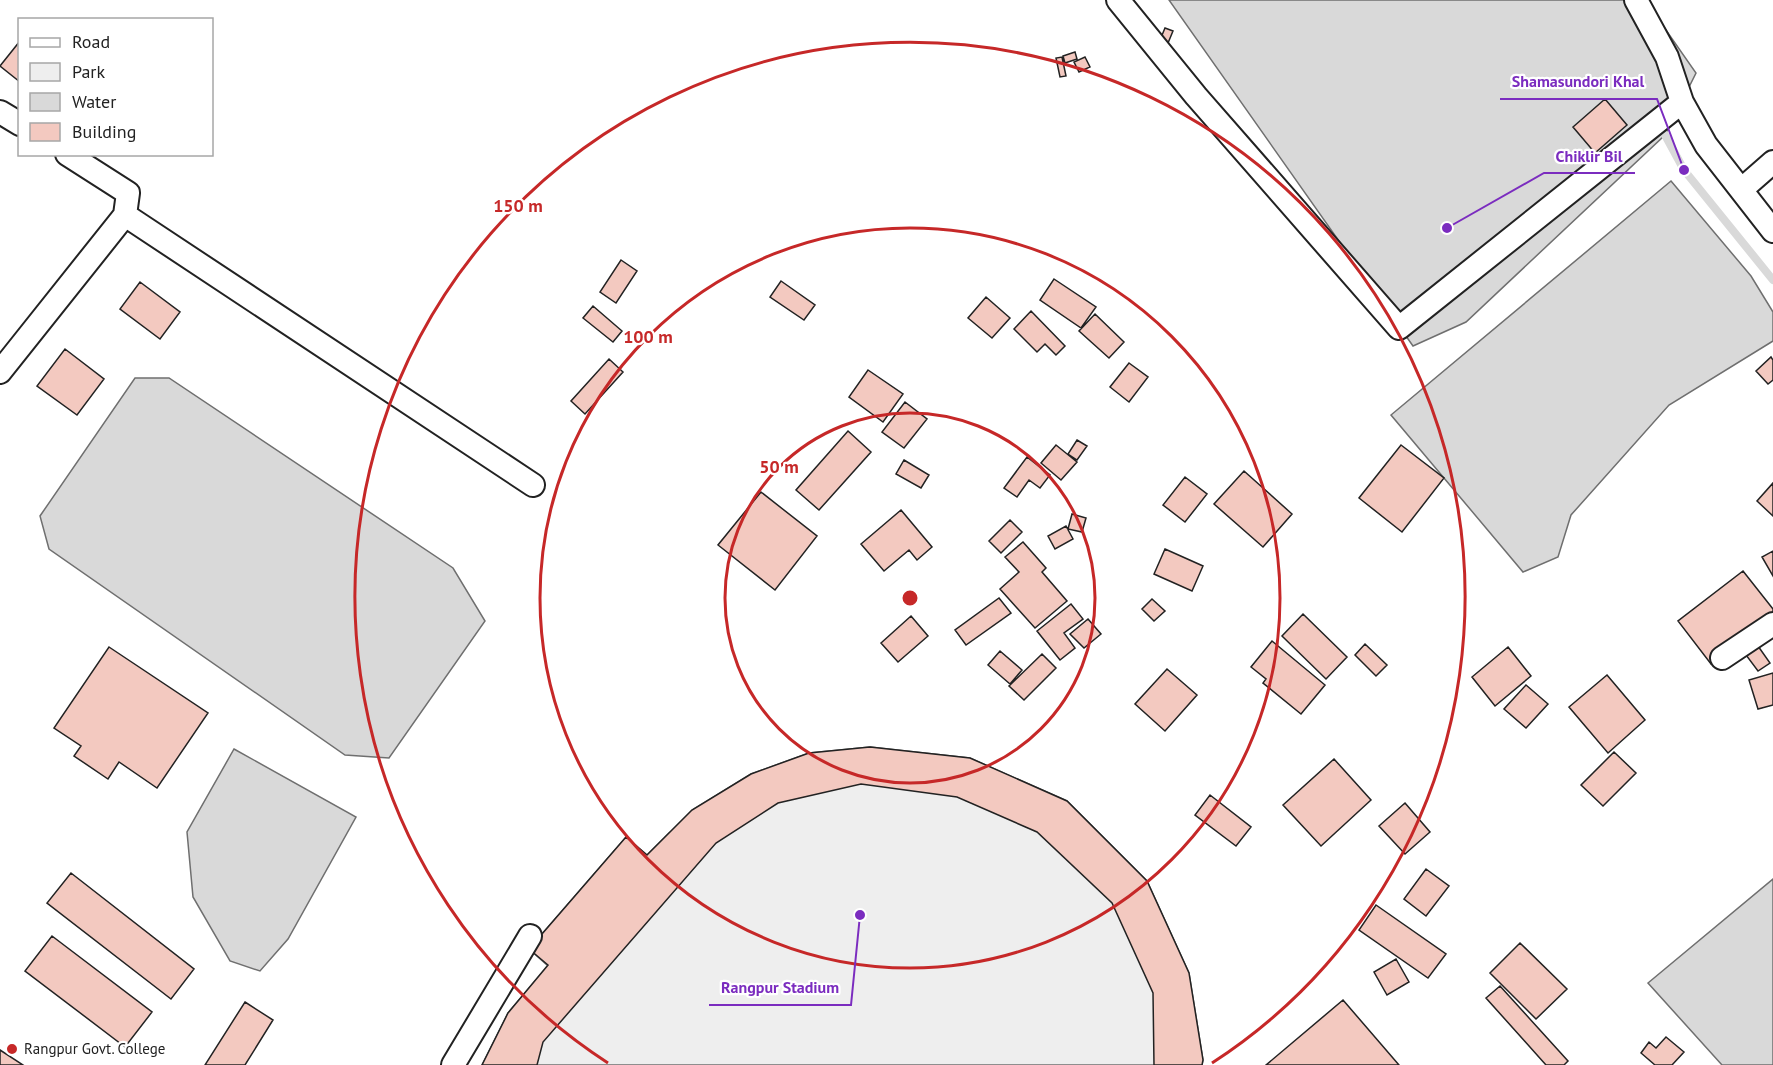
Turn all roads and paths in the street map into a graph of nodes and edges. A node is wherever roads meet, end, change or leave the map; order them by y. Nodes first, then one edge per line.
1 (1118, 0) edge
2 (1636, 0) edge
3 (1682, 102) junction
4 (0, 112) edge
5 (18, 123) edge
6 (70, 156) edge
7 (1773, 162) edge
8 (1741, 190) junction
9 (125, 215) junction
10 (1773, 231) edge
11 (0, 372) edge
12 (533, 485) dead end
13 (1773, 624) edge
14 (1722, 658) dead end
15 (530, 936) dead end
16 (453, 1065) edge

1 - 3 street
2 - 3 street
3 - 8 street
4 - 5 street
6 - 9 street
7 - 8 street
8 - 10 street
9 - 11 street
9 - 12 street
13 - 14 street
15 - 16 street

